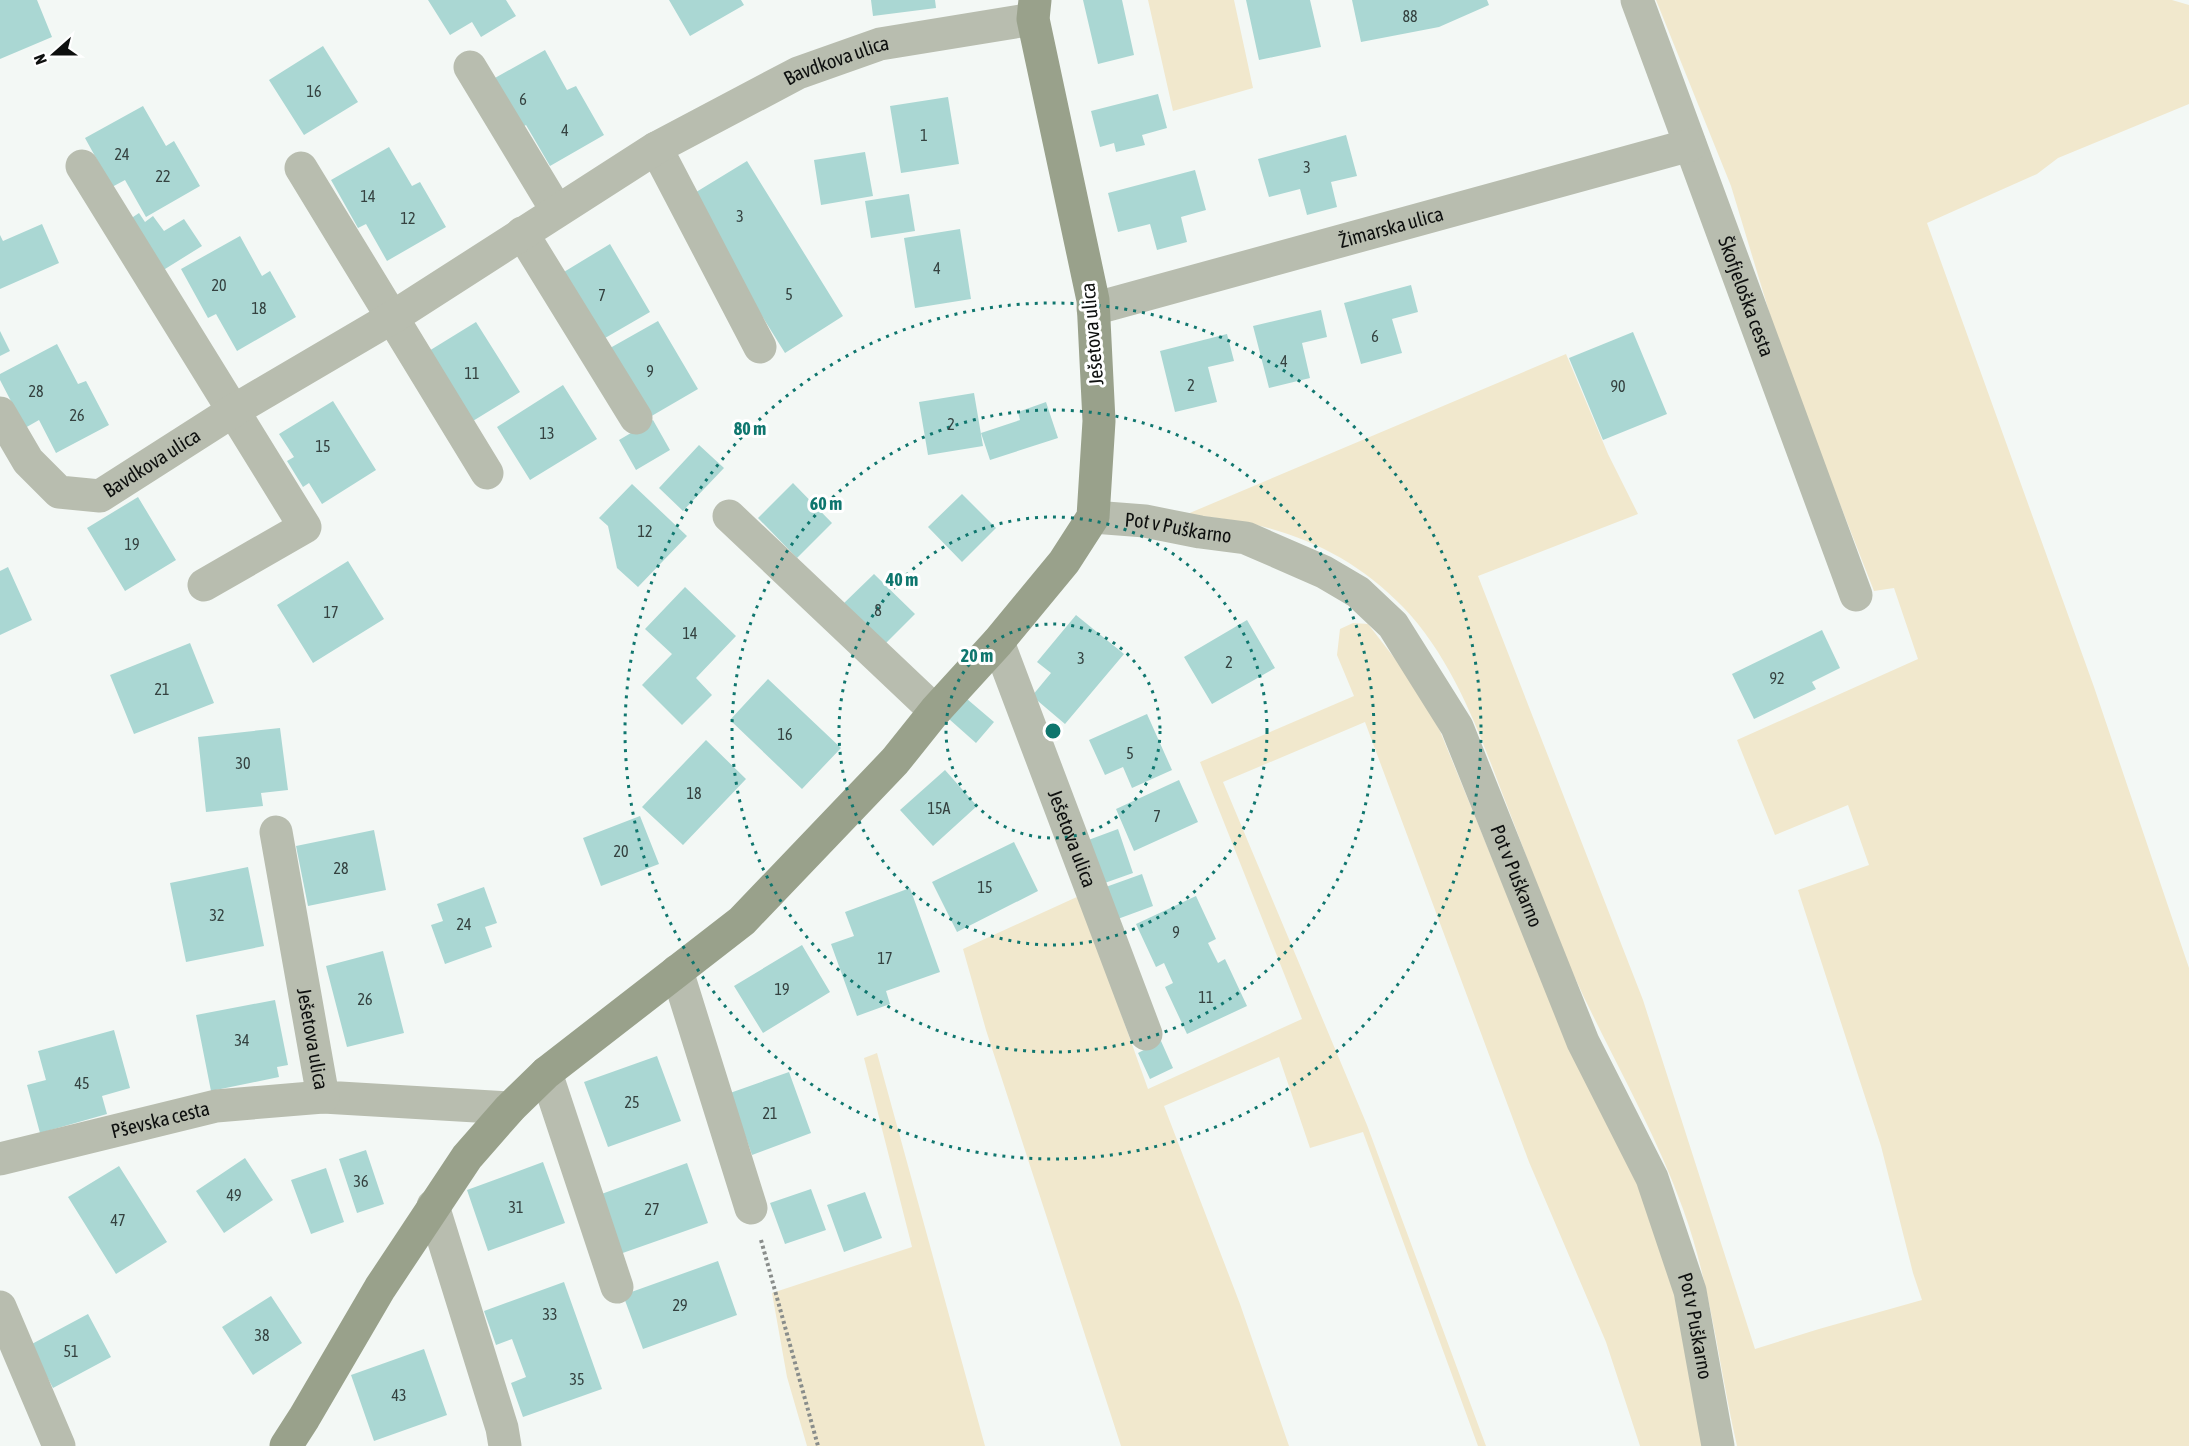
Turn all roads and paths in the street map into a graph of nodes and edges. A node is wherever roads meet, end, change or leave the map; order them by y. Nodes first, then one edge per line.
1 (1637, 0) edge
2 (1034, 10) edge
3 (470, 67) dead end
4 (1690, 145) junction
5 (656, 148) junction
6 (82, 166) dead end
7 (301, 168) dead end
8 (557, 211) junction
9 (522, 233) junction
10 (1093, 309) junction
11 (393, 317) junction
12 (760, 347) dead end
13 (233, 411) junction
14 (0, 413) edge
15 (636, 418) dead end
16 (487, 473) dead end
17 (729, 516) dead end
18 (1093, 517) junction
19 (204, 585) dead end
20 (1856, 595) dead end
21 (998, 642) junction
22 (935, 711) junction
23 (276, 831) dead end
24 (677, 971) junction
25 (1146, 1034) dead end
26 (546, 1073) junction
27 (323, 1097) junction
28 (510, 1108) junction
29 (0, 1159) edge
30 (433, 1206) junction
31 (751, 1208) joint
32 (617, 1287) dead end
33 (0, 1307) edge
34 (59, 1446) edge
35 (286, 1446) edge
36 (505, 1446) edge
37 (818, 1446) edge
38 (1718, 1446) edge

1 - 4 street, Škofjeloška cesta
2 - 5 street, Bavdkova ulica
2 - 10 street, Ješetova ulica
3 - 8 street
4 - 10 street, Žimarska ulica
4 - 20 street, Škofjeloška cesta
5 - 8 street, Bavdkova ulica
5 - 12 street
6 - 13 street
7 - 11 street
8 - 9 street, Bavdkova ulica
9 - 11 street, Bavdkova ulica
9 - 15 street
10 - 18 street, Ješetova ulica
11 - 13 street, Bavdkova ulica
11 - 16 street
13 - 14 street, Bavdkova ulica
13 - 19 street
17 - 22 street
18 - 21 street, Ješetova ulica
18 - 38 street, Pot v Puškarno
21 - 22 street, Ješetova ulica
21 - 25 street, Ješetova ulica
22 - 24 street, Ješetova ulica
23 - 27 street, Ješetova ulica
24 - 26 street, Ješetova ulica
24 - 31 street
26 - 28 street, Ješetova ulica
26 - 32 street
27 - 28 street, Ješetova ulica
27 - 29 street, Pševska cesta
28 - 30 street, Ješetova ulica
30 - 35 street, Ješetova ulica
30 - 36 street
31 - 37 path
33 - 34 street

